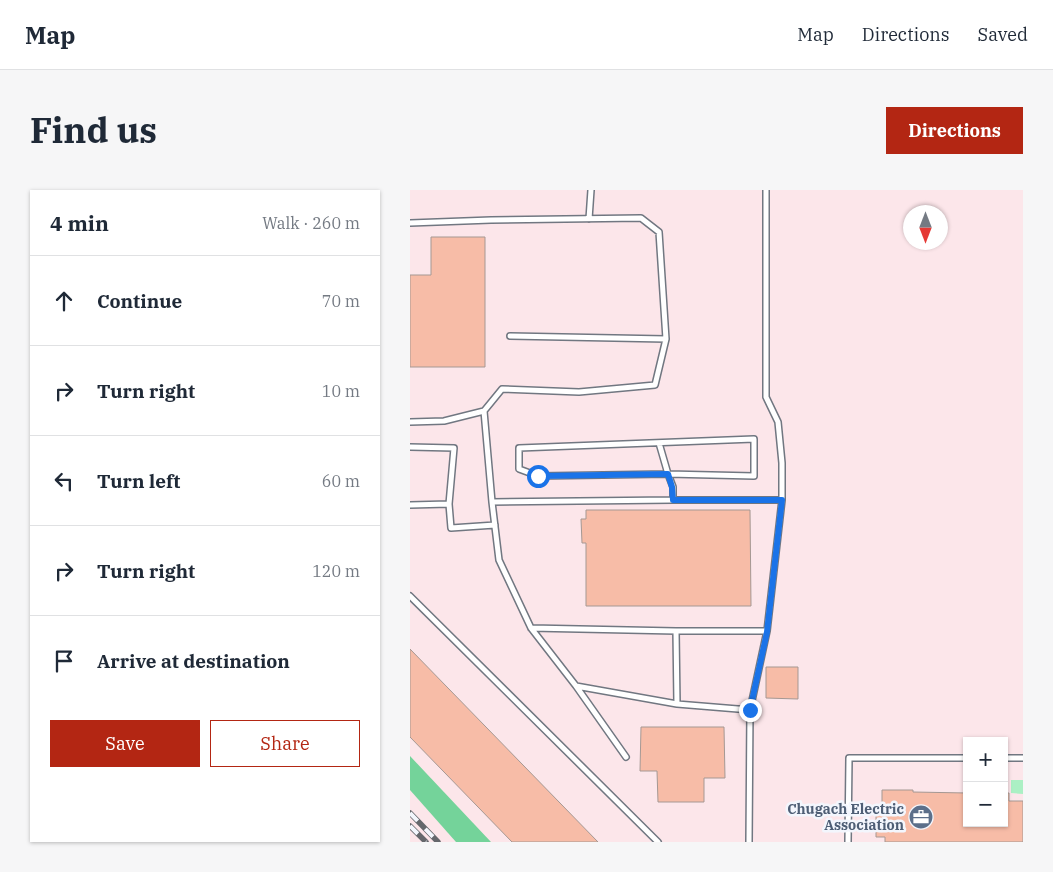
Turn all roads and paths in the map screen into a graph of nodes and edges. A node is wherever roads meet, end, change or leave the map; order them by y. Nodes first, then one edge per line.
1 (591, 190) edge
2 (766, 190) edge
3 (589, 219) junction
4 (410, 222) edge
5 (510, 336) dead end
6 (666, 339) junction
7 (484, 411) junction
8 (410, 422) edge
9 (659, 443) junction
10 (410, 447) edge
11 (668, 474) junction
12 (673, 500) junction
13 (782, 500) junction
14 (492, 502) junction
15 (449, 504) junction
16 (410, 505) edge
17 (495, 525) junction
18 (410, 596) edge
19 (531, 628) junction
20 (676, 631) junction
21 (767, 632) junction
22 (576, 686) junction
23 (677, 704) junction
24 (750, 710) junction
25 (626, 757) dead end
26 (963, 758) edge
27 (1008, 758) edge
28 (1023, 758) edge
29 (658, 842) edge
30 (749, 842) edge
31 (848, 842) edge

1 - 3 lane
2 - 13 lane
3 - 4 lane
3 - 6 lane
5 - 6 lane
6 - 7 lane
7 - 8 lane
7 - 14 lane
9 - 11 lane
9 - 11 lane
9 - 11 lane
10 - 15 lane
11 - 12 lane
12 - 13 lane
12 - 14 lane
13 - 21 lane
14 - 17 lane
15 - 16 lane
15 - 17 lane
17 - 19 lane
18 - 29 lane
19 - 20 lane
19 - 22 lane
20 - 21 lane
20 - 23 lane
21 - 24 lane
22 - 23 lane
22 - 25 lane
23 - 24 lane
24 - 30 lane
26 - 31 lane
27 - 28 lane

